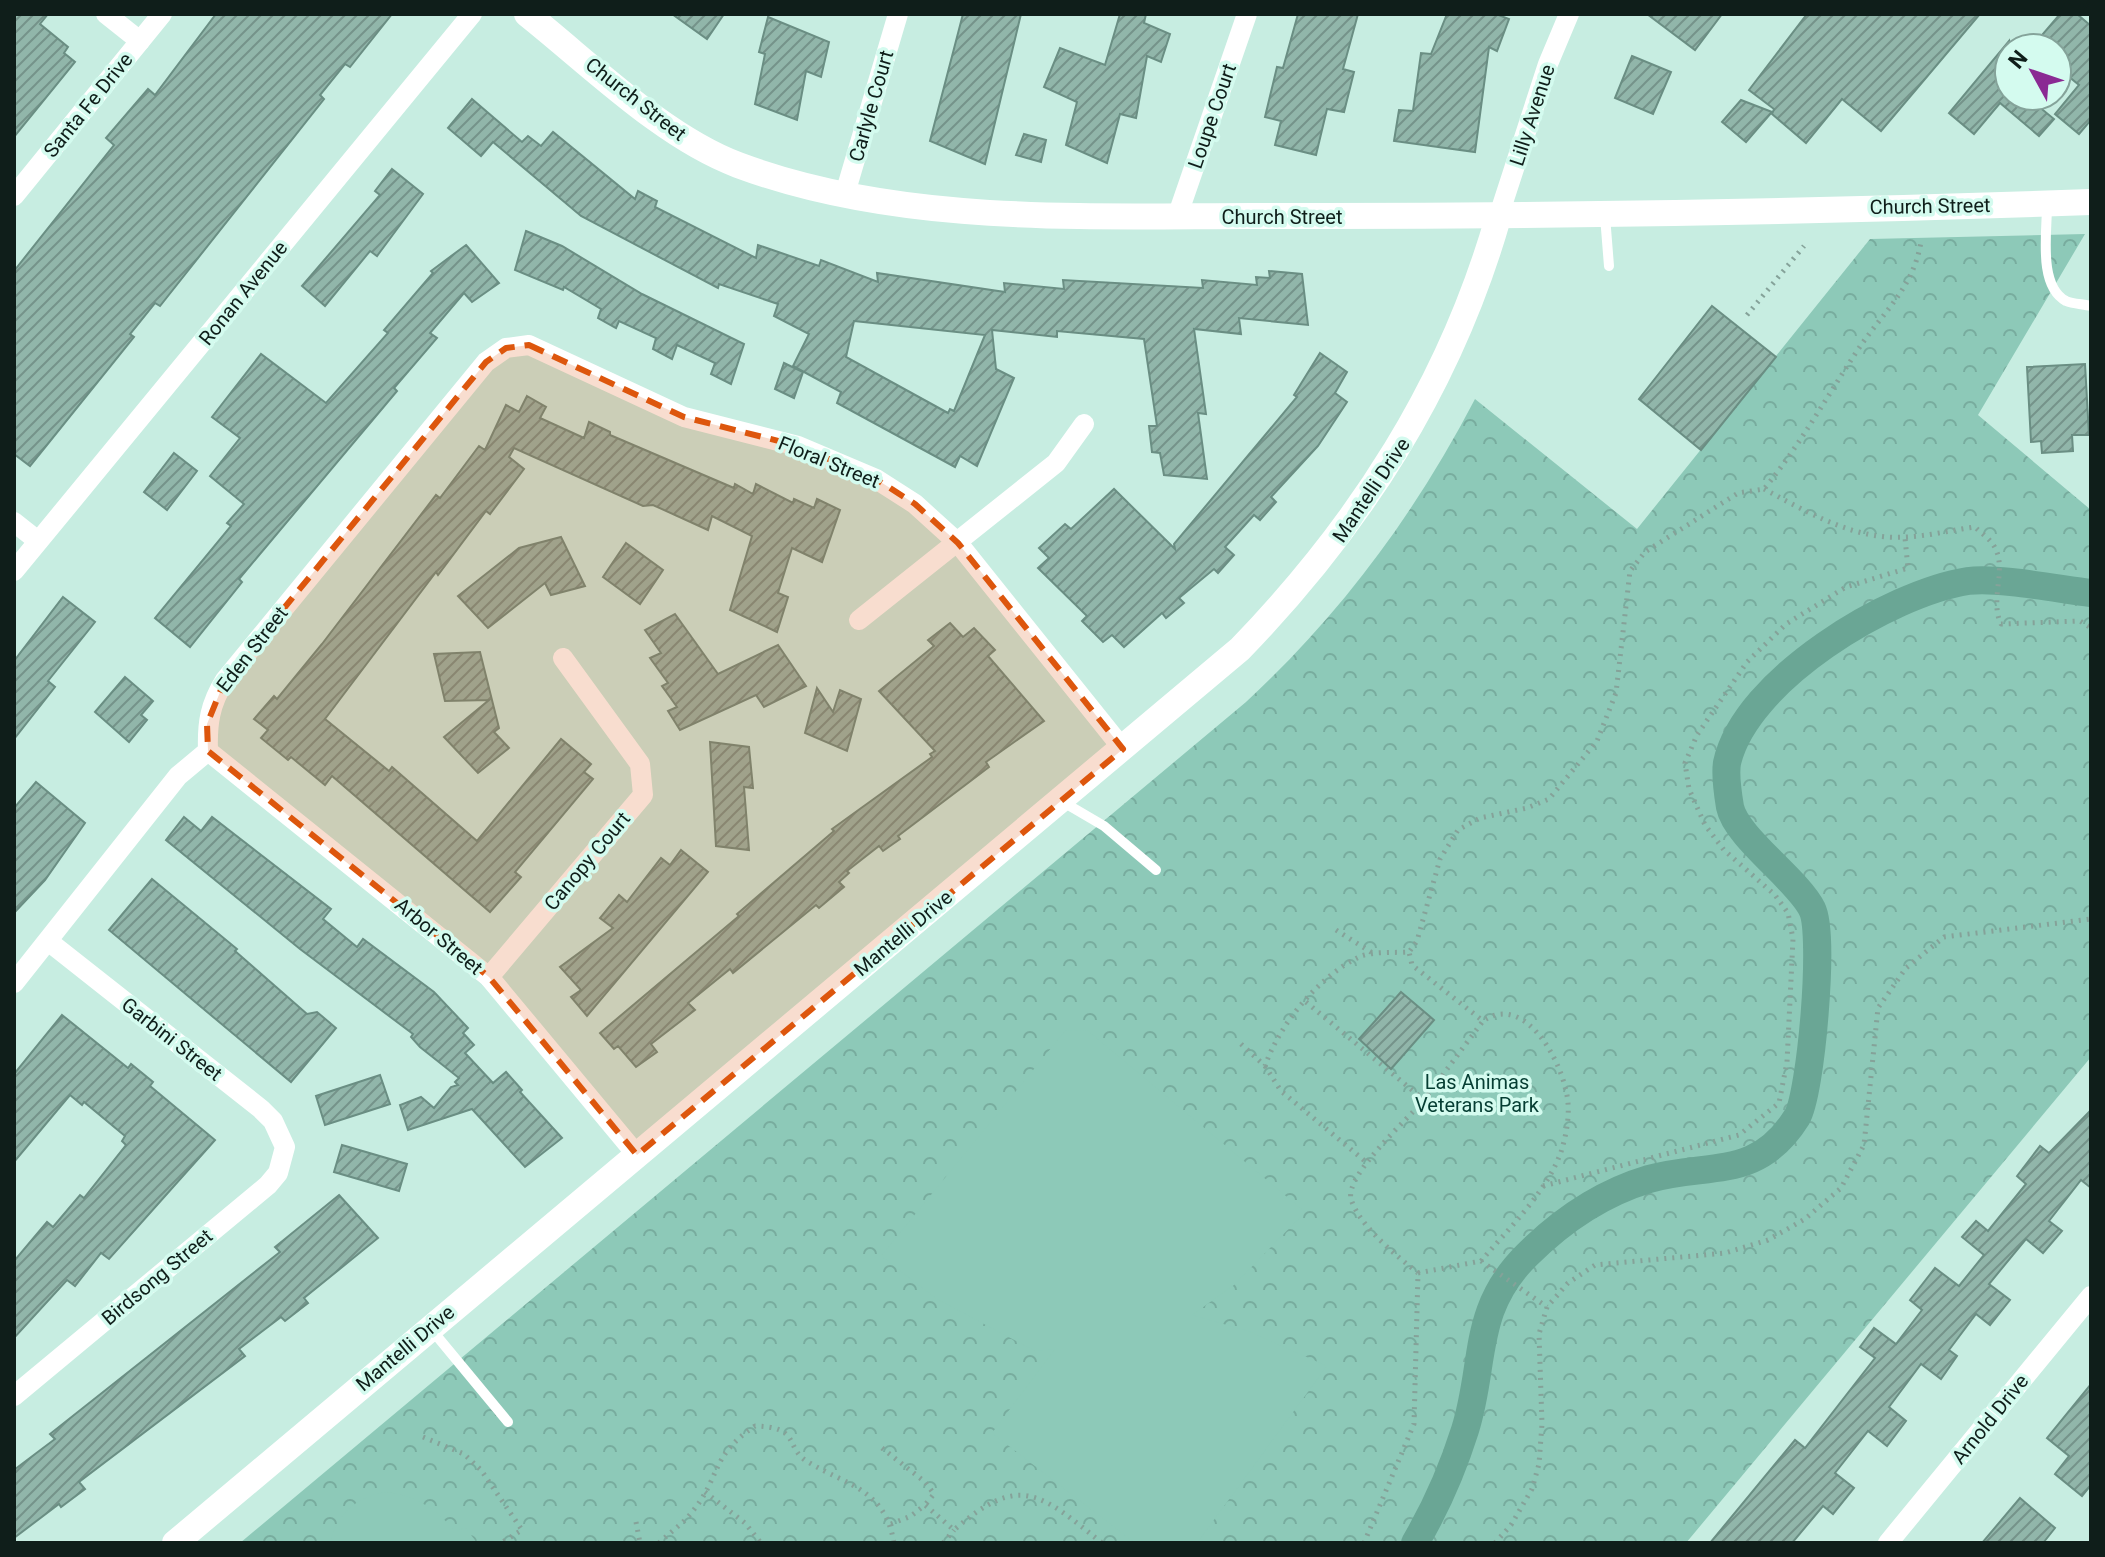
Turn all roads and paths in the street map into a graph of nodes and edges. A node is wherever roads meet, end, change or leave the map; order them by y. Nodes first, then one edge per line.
1 (106, 14) edge
2 (162, 14) edge
3 (472, 14) edge
4 (527, 14) edge
5 (898, 14) edge
6 (1247, 14) edge
7 (1569, 14) edge
8 (140, 41) junction
9 (14, 196) edge
10 (844, 197) junction
11 (2087, 198) edge
12 (2047, 203) junction
13 (1605, 215) junction
14 (1177, 217) junction
15 (1498, 218) junction
16 (1921, 242) dead end
17 (1804, 246) dead end
18 (1609, 266) dead end
19 (2091, 306) edge
20 (1747, 315) dead end
21 (529, 345) joint
22 (1084, 424) dead end
23 (1764, 489) junction
24 (14, 522) edge
25 (1905, 538) junction
26 (38, 541) junction
27 (958, 543) junction
28 (14, 571) edge
29 (859, 620) dead end
30 (2091, 628) edge
31 (563, 658) dead end
32 (1123, 749) junction
33 (208, 751) junction
34 (1061, 801) junction
35 (1156, 870) dead end
36 (2091, 919) edge
37 (1336, 930) dead end
38 (48, 941) junction
39 (1409, 952) junction
40 (1375, 955) junction
41 (489, 977) junction
42 (14, 983) edge
43 (1306, 1002) junction
44 (1483, 1021) junction
45 (1241, 1044) dead end
46 (1265, 1066) junction
47 (1424, 1100) junction
48 (285, 1147) joint
49 (637, 1155) junction
50 (1366, 1162) junction
51 (1543, 1186) junction
52 (1481, 1261) junction
53 (1418, 1273) junction
54 (2091, 1296) edge
55 (1547, 1307) junction
56 (430, 1328) junction
57 (14, 1396) edge
58 (508, 1422) dead end
59 (423, 1437) dead end
60 (882, 1448) dead end
61 (705, 1492) junction
62 (925, 1505) junction
63 (636, 1522) dead end
64 (891, 1524) junction
65 (954, 1530) junction
66 (175, 1543) edge
67 (501, 1543) edge
68 (640, 1543) edge
69 (659, 1543) edge
70 (761, 1543) edge
71 (894, 1543) edge
72 (943, 1543) edge
73 (1102, 1543) edge
74 (1364, 1543) edge
75 (1495, 1543) edge
76 (1888, 1543) edge

1 - 8 street
2 - 8 street, Santa Fe Drive
3 - 26 street, Ronan Avenue
4 - 10 street, Church Street
5 - 10 street, Carlyle Court
6 - 14 street, Loupe Court
7 - 15 street, Lilly Avenue
8 - 9 street, Santa Fe Drive
10 - 14 street, Church Street
11 - 12 street, Church Street
12 - 13 street, Church Street
12 - 19 lane
13 - 15 street, Church Street
13 - 18 lane
14 - 15 street, Church Street
15 - 32 street, Mantelli Drive
16 - 23 path
17 - 20 path
21 - 27 street, Floral Street
21 - 33 street, Eden Street
22 - 27 street
23 - 25 path
23 - 39 path
24 - 26 street
25 - 30 path
25 - 51 path
26 - 28 street, Ronan Avenue
27 - 29 street
27 - 32 street, Floral Street
31 - 41 street, Canopy Court
32 - 34 street, Mantelli Drive
33 - 38 street
33 - 41 street, Arbor Street
34 - 35 lane
34 - 49 street, Mantelli Drive
36 - 55 path
37 - 40 path
38 - 42 street
38 - 48 street, Garbini Street
39 - 40 path
39 - 44 path
40 - 43 path
41 - 49 street, Arbor Street
43 - 46 path
43 - 47 path
44 - 47 path
44 - 51 path
45 - 46 path
46 - 50 path
47 - 50 path
48 - 57 street, Birdsong Street
49 - 56 street, Mantelli Drive
50 - 53 path
51 - 52 path
52 - 53 path
52 - 55 path
53 - 74 path
54 - 76 street, Arnold Drive
55 - 75 path
56 - 58 lane
56 - 66 street, Mantelli Drive
59 - 67 path
60 - 62 path
61 - 64 path
61 - 69 path
61 - 70 path
62 - 64 path
62 - 65 path
63 - 68 path
64 - 71 path
65 - 72 path
65 - 73 path

